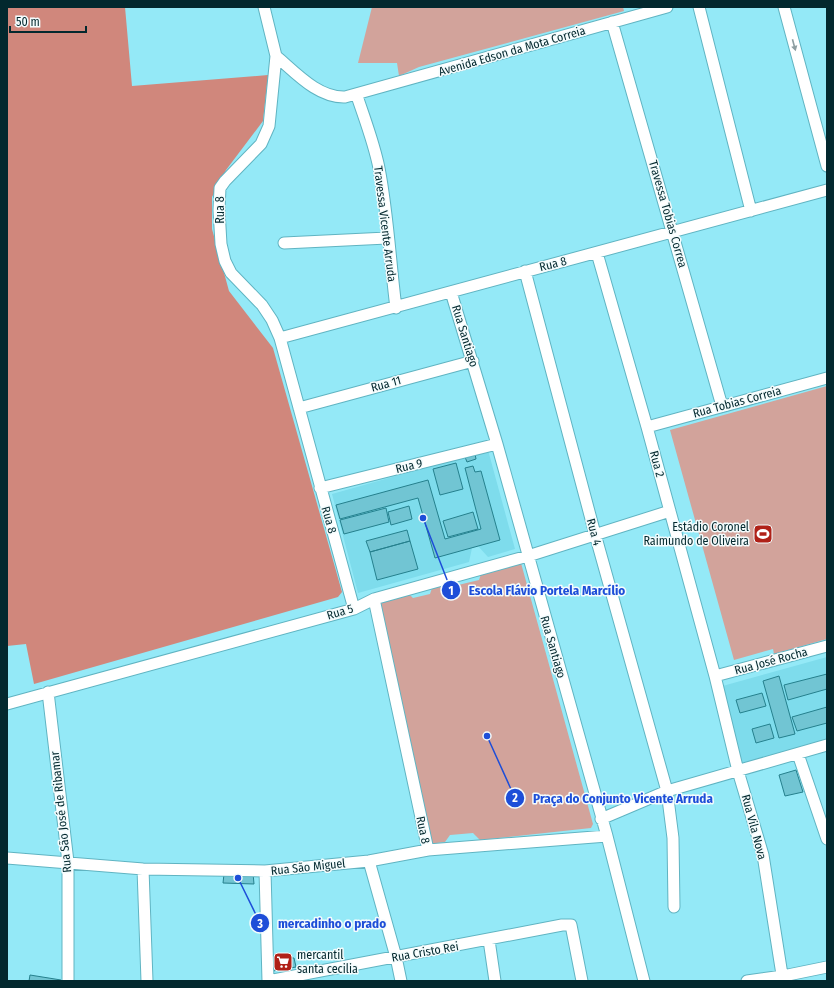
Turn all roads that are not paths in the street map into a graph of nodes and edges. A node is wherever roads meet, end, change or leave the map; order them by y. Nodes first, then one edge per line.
1 (264, 7) edge
2 (667, 7) edge
3 (699, 7) edge
4 (784, 7) edge
5 (612, 22) junction
6 (276, 56) junction
7 (357, 96) junction
8 (827, 166) edge
9 (827, 190) edge
10 (751, 211) junction
11 (673, 232) junction
12 (387, 238) junction
13 (284, 243) dead end
14 (597, 253) junction
15 (525, 271) junction
16 (451, 292) junction
17 (396, 308) junction
18 (280, 338) junction
19 (473, 361) junction
20 (827, 378) edge
21 (722, 406) junction
22 (299, 408) junction
23 (647, 427) junction
24 (497, 444) junction
25 (320, 488) junction
26 (670, 511) junction
27 (595, 534) junction
28 (528, 556) junction
29 (374, 599) junction
30 (354, 609) junction
31 (827, 646) edge
32 (715, 676) junction
33 (48, 692) junction
34 (7, 704) edge
35 (827, 745) edge
36 (798, 754) junction
37 (738, 771) junction
38 (667, 791) junction
39 (601, 819) junction
40 (824, 821) edge
41 (607, 836) junction
42 (827, 839) edge
43 (428, 850) junction
44 (7, 858) edge
45 (369, 861) junction
46 (68, 862) junction
47 (143, 869) junction
48 (265, 871) junction
49 (674, 907) dead end
50 (489, 940) junction
51 (396, 957) junction
52 (827, 966) edge
53 (783, 979) edge
54 (68, 981) edge
55 (147, 981) edge
56 (268, 981) edge
57 (401, 981) edge
58 (495, 981) edge
59 (582, 981) edge
60 (644, 981) edge
61 (747, 981) edge

1 - 6 street, Rua 8
2 - 5 street, Avenida Edson da Mota Correia
3 - 10 street
4 -> 8 street
5 - 7 street, Avenida Edson da Mota Correia
5 - 11 street, Travessa Tobias Correa
6 - 7 street, Avenida Edson da Mota Correia
6 - 18 street, Rua 8
7 - 12 street, Travessa Vicente Arruda
9 - 10 street, Rua 8
10 - 11 street, Rua 8
11 - 14 street, Rua 8
11 - 21 street, Travessa Tobias Correa
12 - 13 street
12 - 17 street, Travessa Vicente Arruda
14 - 15 street, Rua 8
14 - 23 street, Rua 2
15 - 16 street, Rua 8
15 - 27 street, Rua 4
16 - 17 street, Rua 8
16 - 19 street, Rua Santiago
17 - 18 street, Rua 8
18 - 22 street, Rua 8
19 - 22 street, Rua 11
19 - 24 street, Rua Santiago
20 - 21 street, Rua Tobias Correia
21 - 23 street, Rua Tobias Correia
22 - 25 street, Rua 8
23 - 26 street, Rua 2
24 - 25 street, Rua 9
24 - 28 street, Rua Santiago
25 - 30 street, Rua 8
26 - 27 street, Rua 5
26 - 32 street, Rua 2
27 - 28 street, Rua 5
27 - 38 street, Rua 4
28 - 29 street, Rua 5
28 - 39 street, Rua Santiago
29 - 30 street, Rua 5
29 - 43 street, Rua 8
30 - 33 street, Rua 5
31 - 32 street, Rua José Rocha
32 - 37 street, Rua Vila Nova
33 - 34 street, Rua 5
33 - 46 street, Rua São José de Ribamar
35 - 36 street
36 - 37 street
36 - 40 street
37 - 38 street
37 - 53 street, Rua Vila Nova
38 - 39 street
38 - 49 street, Rua 4
39 - 41 street, Rua Santiago
40 - 42 street
41 - 43 street, Rua São Miguel
41 - 60 street, Rua Santiago
43 - 45 street, Rua São Miguel
44 - 46 street, Rua São Miguel
45 - 48 street, Rua São Miguel
45 - 51 street
46 - 47 street, Rua São Miguel
46 - 54 street, Rua São José de Ribamar
47 - 48 street, Rua São Miguel
47 - 55 street
48 - 56 street
50 - 51 street, Rua Cristo Rei
50 - 58 street
50 - 59 street, Rua Cristo Rei
51 - 56 street, Rua Cristo Rei
51 - 57 street
52 - 53 street
53 - 61 street

